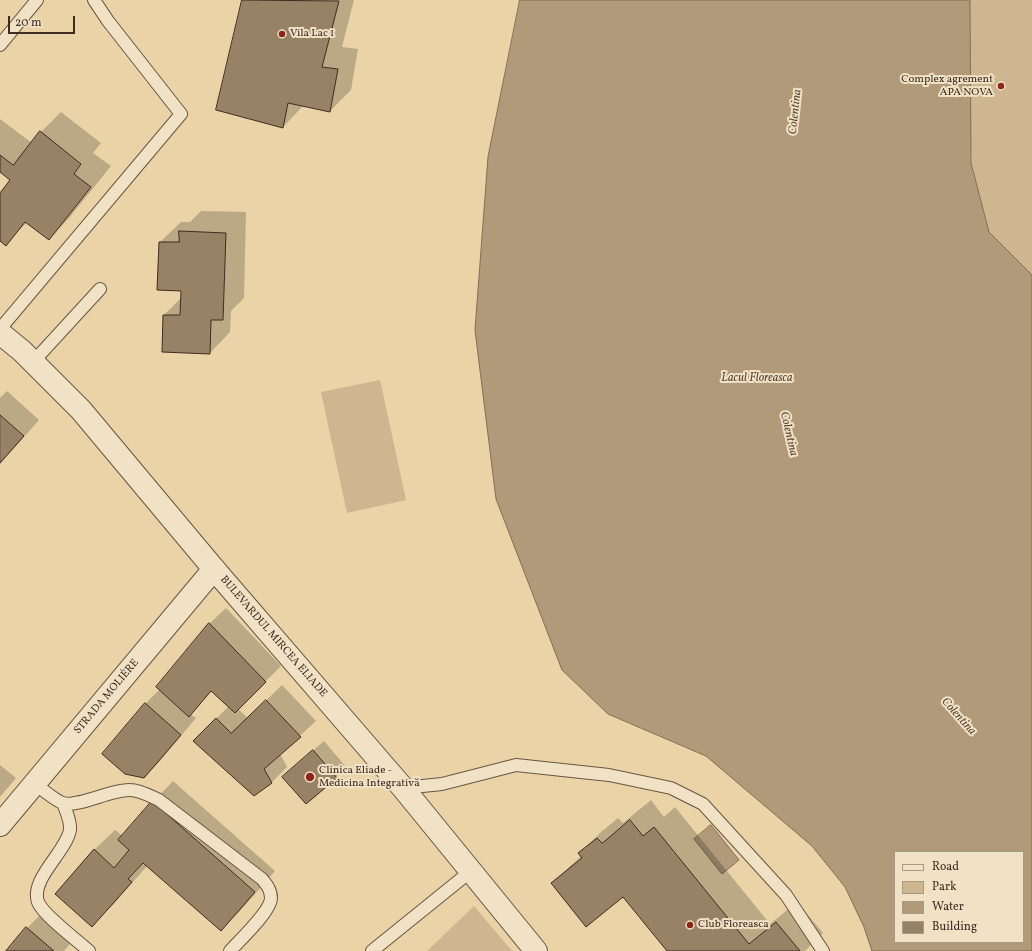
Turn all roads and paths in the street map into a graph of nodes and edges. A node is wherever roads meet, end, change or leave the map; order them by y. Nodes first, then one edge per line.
1 (37, 0) edge
2 (94, 0) edge
3 (0, 45) edge
4 (100, 289) dead end
5 (0, 329) edge
6 (0, 333) edge
7 (33, 362) junction
8 (214, 569) junction
9 (35, 784) junction
10 (403, 788) junction
11 (63, 803) junction
12 (0, 825) edge
13 (471, 871) junction
14 (89, 951) edge
15 (230, 951) edge
16 (372, 951) edge
17 (536, 951) edge
18 (823, 951) edge

1 - 3 lane
2 - 5 lane
4 - 7 lane
6 - 7 street, BULEVARDUL MIRCEA ELIADE
7 - 8 street, BULEVARDUL MIRCEA ELIADE
8 - 9 street, STRADA MOLIÉRE
8 - 10 street, BULEVARDUL MIRCEA ELIADE
9 - 11 lane
9 - 12 street, STRADA MOLIÉRE
10 - 13 street, BULEVARDUL MIRCEA ELIADE
10 - 18 lane
11 - 14 lane
11 - 15 lane
13 - 16 lane
13 - 17 street, BULEVARDUL MIRCEA ELIADE

